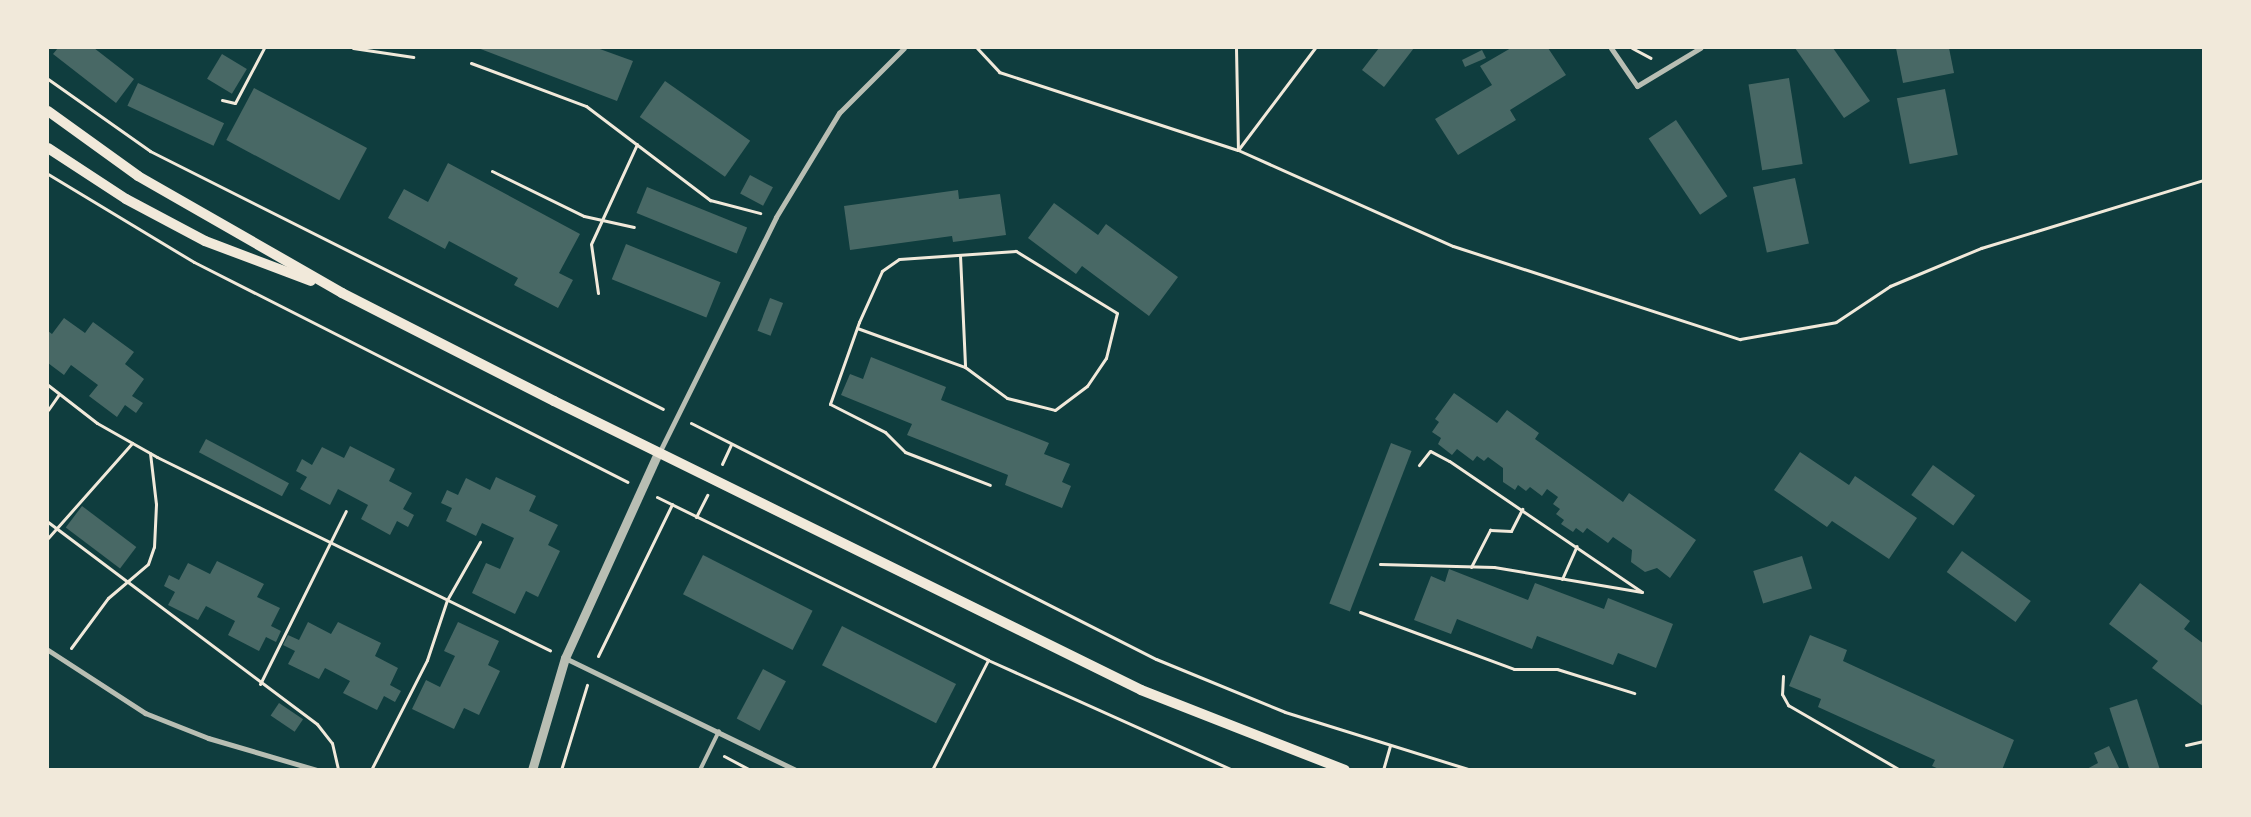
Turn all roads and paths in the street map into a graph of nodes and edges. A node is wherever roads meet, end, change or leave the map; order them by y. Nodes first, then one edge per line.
1 (264, 48) edge
2 (352, 48) edge
3 (904, 48) edge
4 (977, 48) edge
5 (1236, 48) edge
6 (1315, 48) edge
7 (1611, 48) edge
8 (1700, 48) edge
9 (413, 57) dead end
10 (471, 63) dead end
11 (48, 79) edge
12 (222, 100) dead end
13 (48, 111) edge
14 (637, 144) junction
15 (48, 148) edge
16 (1238, 150) junction
17 (492, 171) dead end
18 (2204, 180) edge
19 (603, 217) junction
20 (776, 218) junction
21 (634, 227) dead end
22 (960, 255) junction
23 (342, 293) junction
24 (598, 293) dead end
25 (857, 328) junction
26 (964, 367) junction
27 (48, 385) edge
28 (59, 394) junction
29 (48, 410) edge
30 (678, 416) junction
31 (132, 443) junction
32 (150, 453) junction
33 (658, 453) junction
34 (1419, 465) dead end
35 (990, 485) dead end
36 (672, 504) dead end
37 (1522, 509) junction
38 (346, 511) dead end
39 (48, 522) edge
40 (55, 528) junction
41 (48, 538) edge
42 (331, 541) junction
43 (480, 542) dead end
44 (1577, 546) junction
45 (1380, 564) dead end
46 (1472, 566) junction
47 (1562, 579) junction
48 (128, 584) junction
49 (447, 600) junction
50 (1360, 612) dead end
51 (535, 643) dead end
52 (48, 650) edge
53 (565, 658) junction
54 (62, 660) junction
55 (988, 660) dead end
56 (592, 669) junction
57 (1783, 676) dead end
58 (260, 684) junction
59 (1634, 693) dead end
60 (720, 731) junction
61 (2204, 741) edge
62 (1390, 745) junction
63 (2186, 745) dead end
64 (317, 770) edge
65 (338, 770) edge
66 (371, 770) edge
67 (532, 770) edge
68 (561, 770) edge
69 (700, 770) edge
70 (796, 770) edge
71 (932, 770) edge
72 (1345, 770) edge
73 (1383, 770) edge
74 (1471, 770) edge
75 (1900, 770) edge

1 - 12 path
2 - 9 path
3 - 20 street
4 - 16 path
5 - 16 path
6 - 16 path
7 - 8 street
10 - 14 path
11 - 30 path
13 - 23 main road
14 - 19 path
14 - 20 path
15 - 23 main road
16 - 18 path
17 - 19 path
19 - 21 path
19 - 24 path
20 - 30 street
22 - 25 path
22 - 26 path
22 - 26 path
23 - 33 main road
25 - 26 path
25 - 35 path
27 - 28 path
28 - 29 path
28 - 31 path
30 - 33 street
30 - 62 path
31 - 32 path
31 - 40 path
32 - 42 path
32 - 48 path
33 - 53 street
33 - 72 main road
34 - 37 path
36 - 56 path
37 - 44 path
37 - 46 path
38 - 42 path
39 - 40 path
40 - 41 path
40 - 48 path
42 - 49 path
42 - 58 path
43 - 49 path
44 - 47 path
44 - 47 path
45 - 46 path
46 - 47 path
48 - 54 path
48 - 58 path
49 - 51 path
49 - 66 path
50 - 59 path
52 - 54 street
53 - 56 street
53 - 67 street
54 - 64 street
55 - 71 path
56 - 60 street
56 - 68 path
57 - 75 path
58 - 65 path
60 - 69 lane
60 - 70 street
61 - 63 path
62 - 73 path
62 - 74 path

